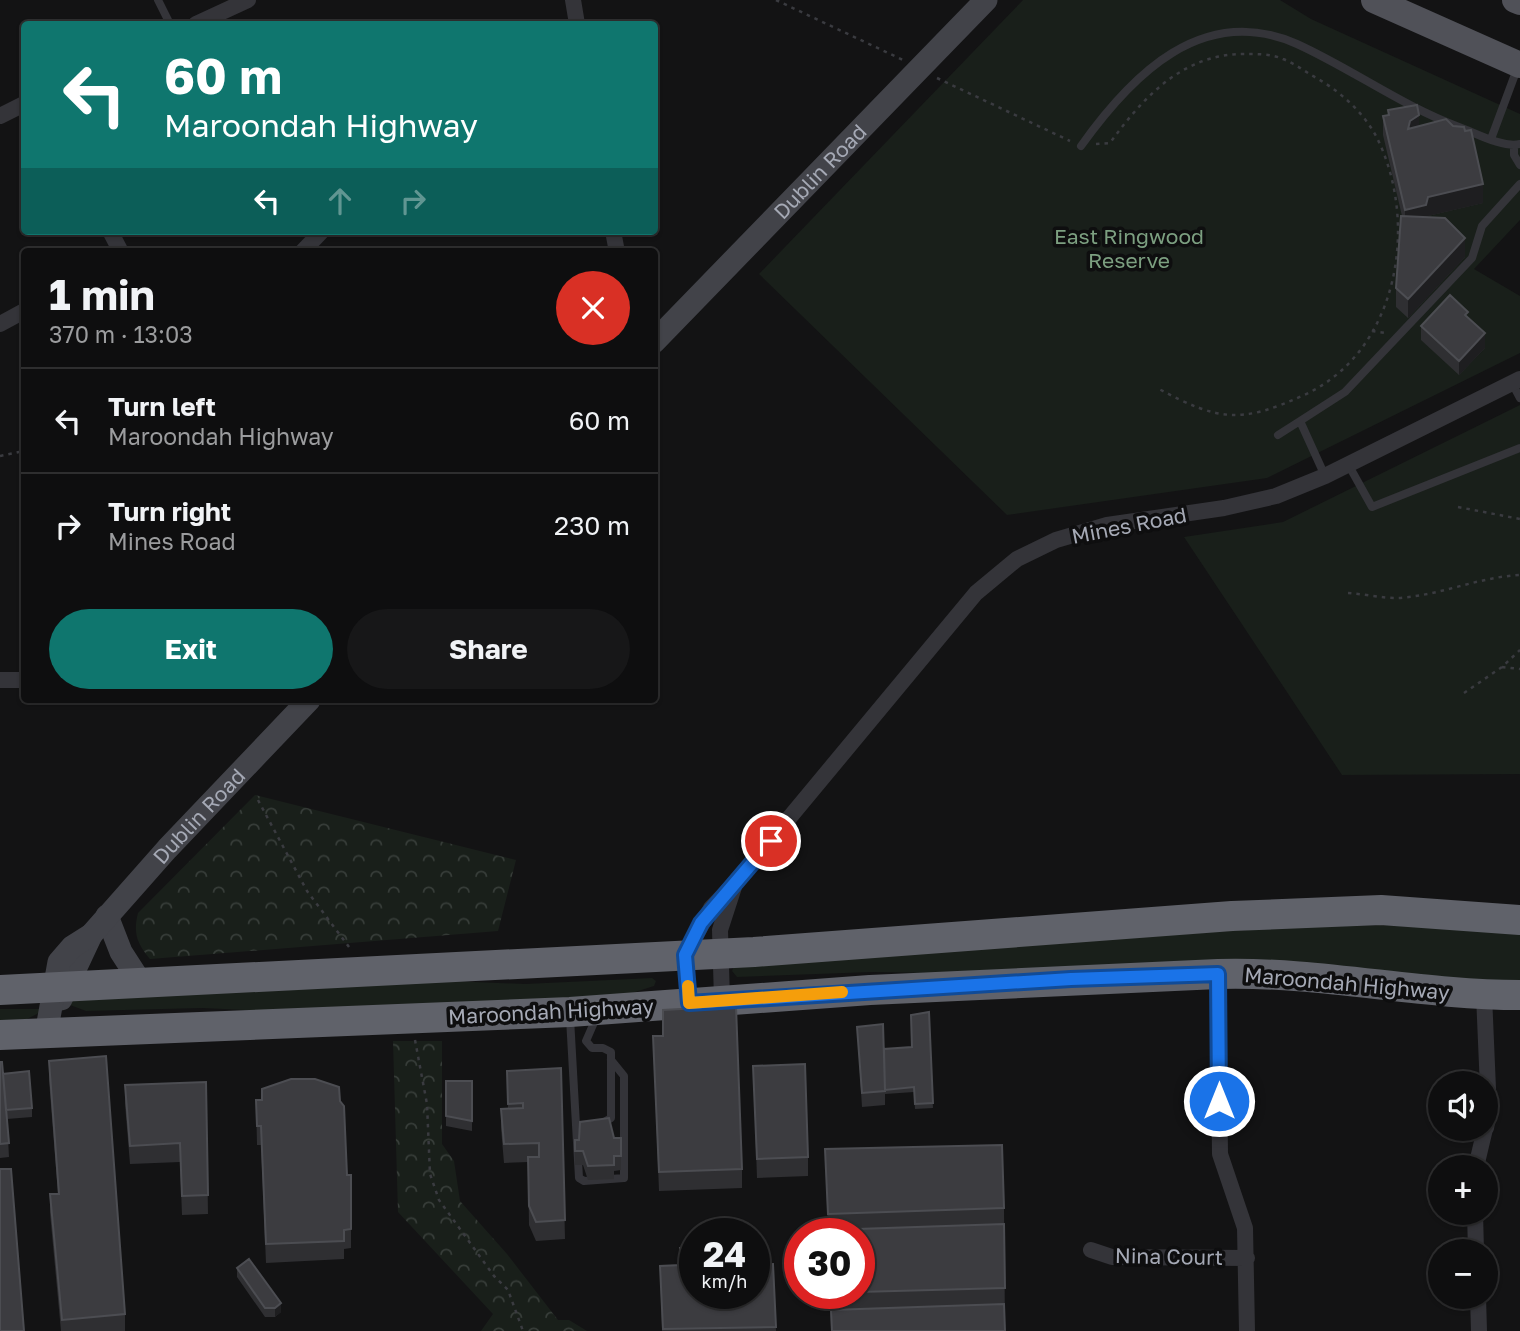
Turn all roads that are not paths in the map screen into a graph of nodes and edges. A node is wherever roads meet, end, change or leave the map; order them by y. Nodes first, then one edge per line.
1 (158, 0) edge
2 (248, 0) edge
3 (573, 0) edge
4 (986, 0) edge
5 (1374, 0) edge
6 (1515, 0) edge
7 (1520, 2) edge
8 (168, 21) edge
9 (202, 21) edge
10 (576, 21) edge
11 (1519, 65) edge
12 (21, 106) edge
13 (0, 116) edge
14 (1491, 139) junction
15 (1517, 145) edge
16 (1081, 146) road end
17 (1520, 165) edge
18 (1520, 184) edge
19 (318, 235) edge
20 (306, 248) edge
21 (21, 313) edge
22 (0, 324) edge
23 (658, 337) edge
24 (1517, 387) edge
25 (1300, 421) junction
26 (1278, 435) dead end
27 (1520, 448) edge
28 (1348, 464) junction
29 (1325, 476) junction
30 (0, 680) edge
31 (21, 680) edge
32 (306, 703) edge
33 (736, 882) junction
34 (107, 916) junction
35 (1520, 920) edge
36 (719, 954) junction
37 (685, 955) junction
38 (1218, 974) junction
39 (141, 983) junction
40 (59, 989) junction
41 (0, 990) edge
42 (1484, 995) junction
43 (1520, 995) edge
44 (722, 1000) junction
45 (689, 1003) junction
46 (601, 1009) junction
47 (570, 1012) junction
48 (46, 1034) junction
49 (0, 1035) edge
50 (611, 1060) junction
51 (1487, 1071) edge
52 (576, 1125) junction
53 (1091, 1250) dead end
54 (1247, 1258) junction
55 (1478, 1309) edge
56 (1247, 1331) edge
57 (1479, 1331) edge

1 - 8 lane
2 - 9 street
3 - 10 street
4 - 23 main road, Dublin Road
5 - 11 main road
6 - 7 main road
11 - 14 lane
12 - 13 street
14 - 15 lane
14 - 16 lane
15 - 17 lane
18 - 25 lane
19 - 20 street
21 - 22 street
24 - 28 street, Mines Road
25 - 26 lane
25 - 29 lane
27 - 28 lane
28 - 29 street, Mines Road
29 - 33 street, Mines Road
30 - 31 street
32 - 34 main road, Dublin Road
33 - 36 street, Mines Road
33 - 37 street, Mines Road
34 - 39 main road
34 - 40 main road, Dublin Road
35 - 36 highway
36 - 37 highway
36 - 44 street, Mines Road
37 - 39 highway
37 - 45 street
38 - 42 highway, Maroondah Highway
38 - 44 highway, Maroondah Highway
38 - 54 street
39 - 40 highway
40 - 41 highway
40 - 48 main road, Dublin Road
42 - 43 highway, Maroondah Highway
42 - 51 street
44 - 45 highway, Maroondah Highway
45 - 46 highway, Maroondah Highway
46 - 47 highway, Maroondah Highway
46 - 50 lane
47 - 48 highway, Maroondah Highway
47 - 52 lane
48 - 49 highway, Maroondah Highway
50 - 52 lane
50 - 52 lane
53 - 54 street, Nina Court
54 - 56 street
55 - 57 street

